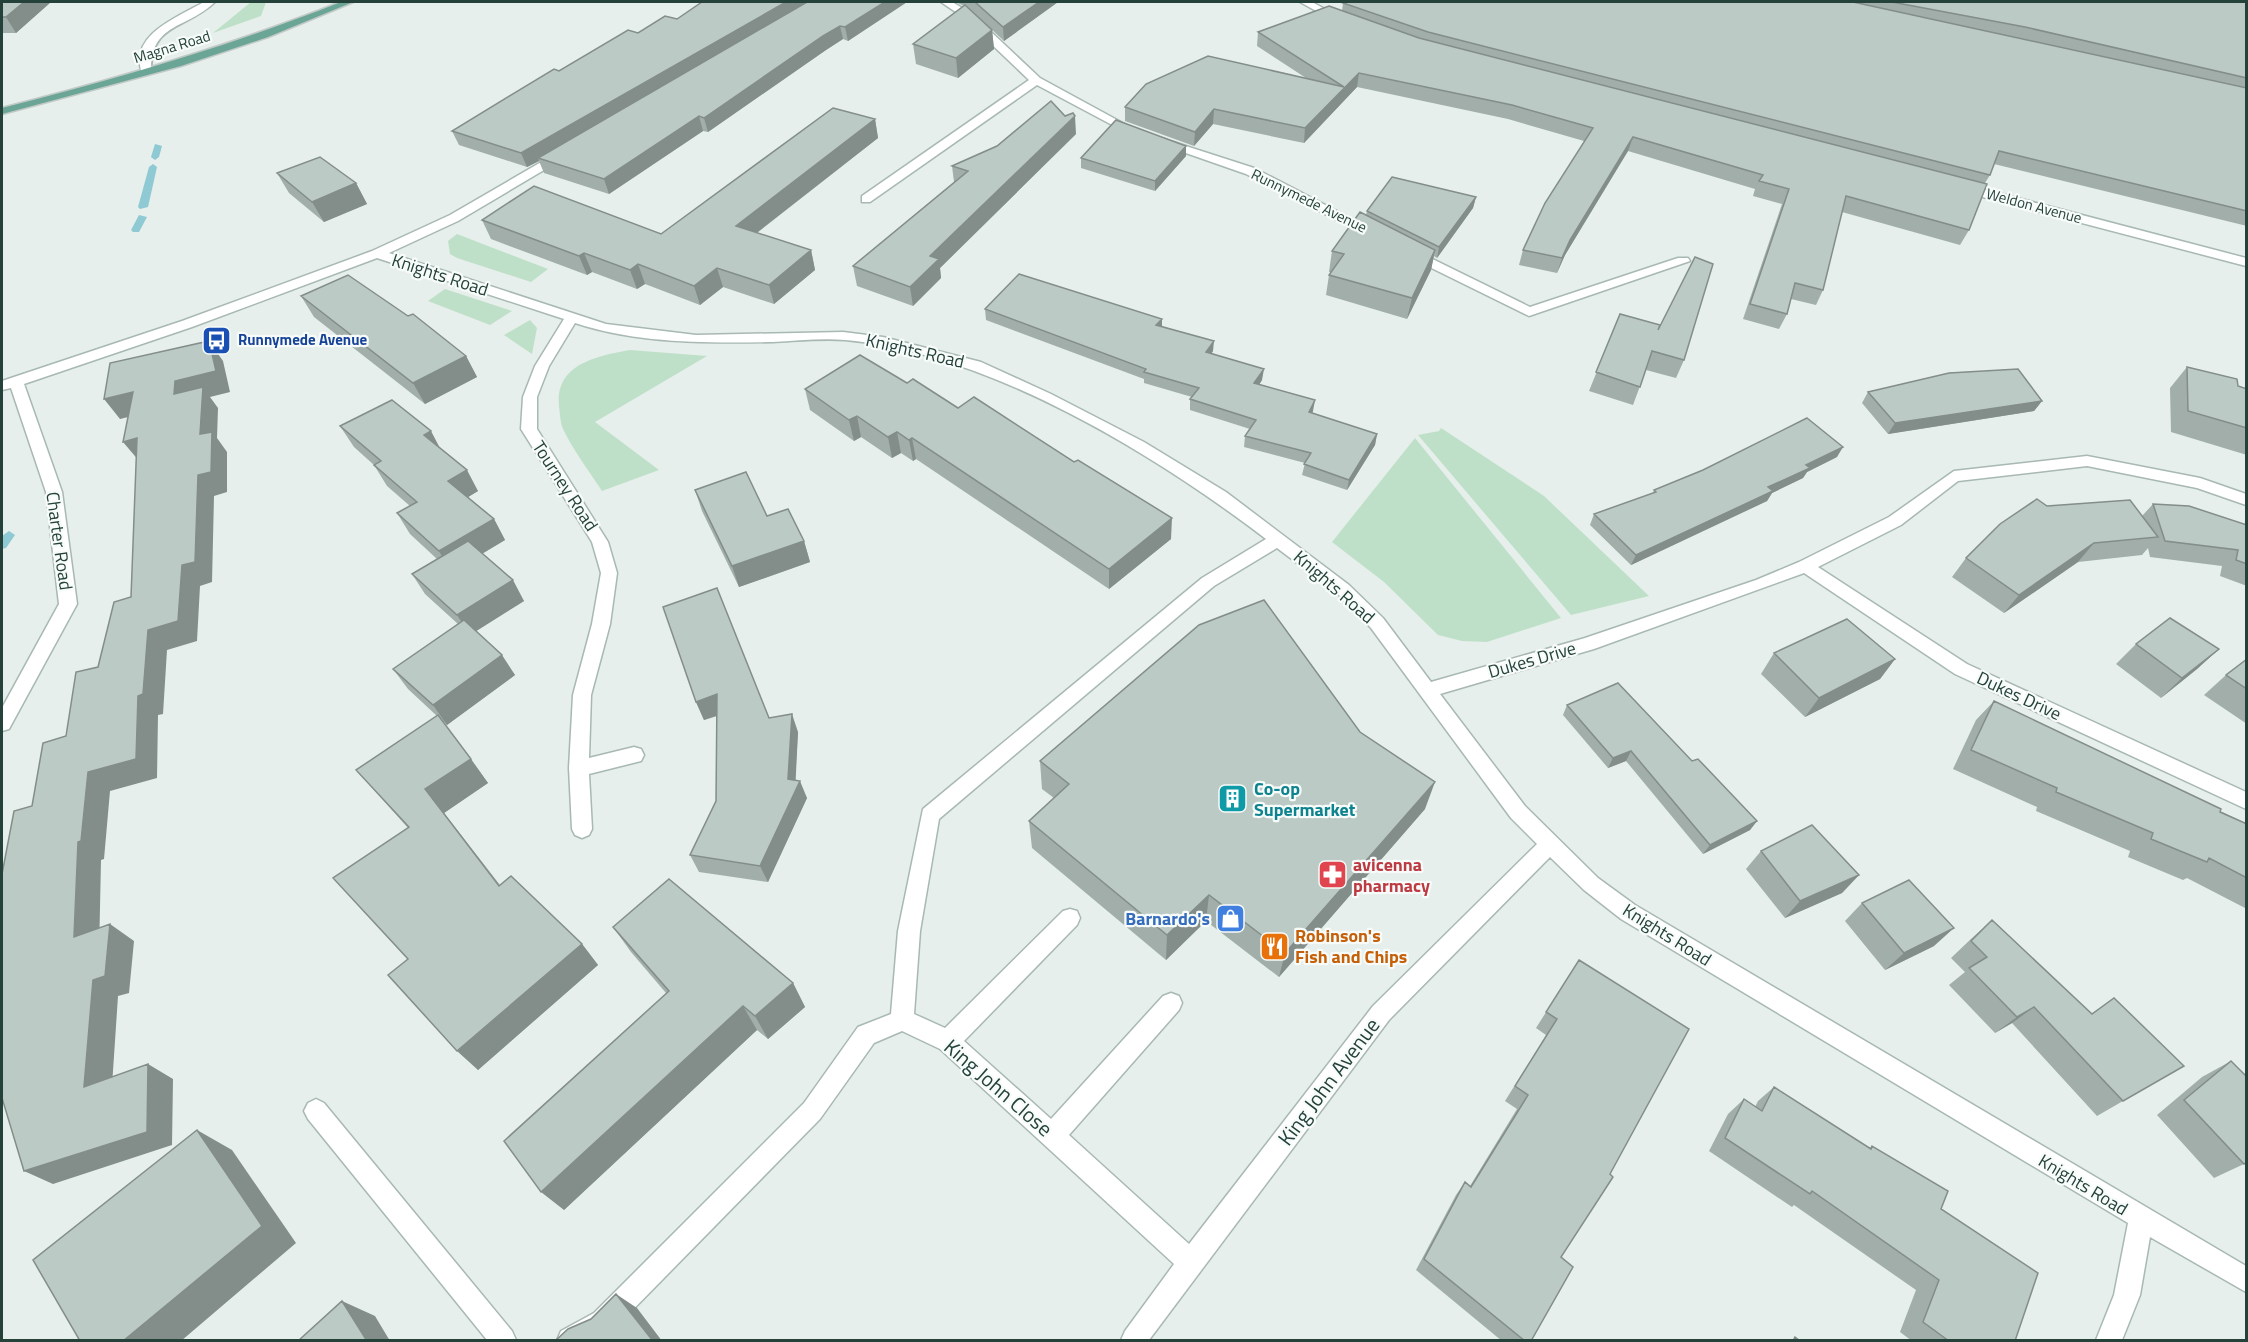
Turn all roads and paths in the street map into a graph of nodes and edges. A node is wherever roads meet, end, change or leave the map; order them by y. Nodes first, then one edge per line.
1 (210, 2) edge
2 (348, 2) edge
3 (946, 2) edge
4 (1305, 2) edge
5 (1349, 24) edge
6 (146, 71) junction
7 (1036, 80) junction
8 (2, 111) edge
9 (577, 146) edge
10 (1948, 184) edge
11 (866, 199) dead end
12 (377, 254) junction
13 (1683, 261) dead end
14 (2247, 262) edge
15 (571, 319) junction
16 (9, 384) edge
17 (2247, 500) edge
18 (1278, 540) junction
19 (1805, 566) junction
20 (1428, 690) junction
21 (2, 724) edge
22 (634, 755) dead end
23 (579, 768) junction
24 (2247, 801) edge
25 (582, 829) dead end
26 (1549, 845) junction
27 (1070, 918) dead end
28 (1171, 1003) dead end
29 (902, 1020) junction
30 (948, 1041) junction
31 (316, 1111) dead end
32 (1052, 1136) junction
33 (2141, 1220) junction
34 (1191, 1262) junction
35 (2247, 1280) edge
36 (503, 1341) edge
37 (570, 1341) edge
38 (1134, 1341) edge
39 (2109, 1341) edge

1 - 6 street
2 - 6 main road, Magna Road
3 - 7 street, Runnymede Avenue
4 - 5 street
6 - 8 main road, Magna Road
7 - 11 street
7 - 13 street, Runnymede Avenue
9 - 12 street
10 - 14 street, Weldon Avenue
12 - 15 street, Knights Road
12 - 16 street
15 - 18 street, Knights Road
15 - 23 street, Tourney Road
16 - 21 street, Charter Road
17 - 19 street, Dukes Drive
18 - 20 street, Knights Road
18 - 29 street
19 - 20 street, Dukes Drive
19 - 24 street, Dukes Drive
20 - 26 street, Knights Road
22 - 23 street
23 - 25 street, Tourney Road
26 - 33 street, Knights Road
26 - 34 street, King John Avenue
27 - 30 street
28 - 32 street
29 - 30 street, King John Close
29 - 37 street
30 - 32 street, King John Close
31 - 36 street
32 - 34 street, King John Close
33 - 35 street, Knights Road
33 - 39 street, Knights Road
34 - 38 street, King John Avenue

